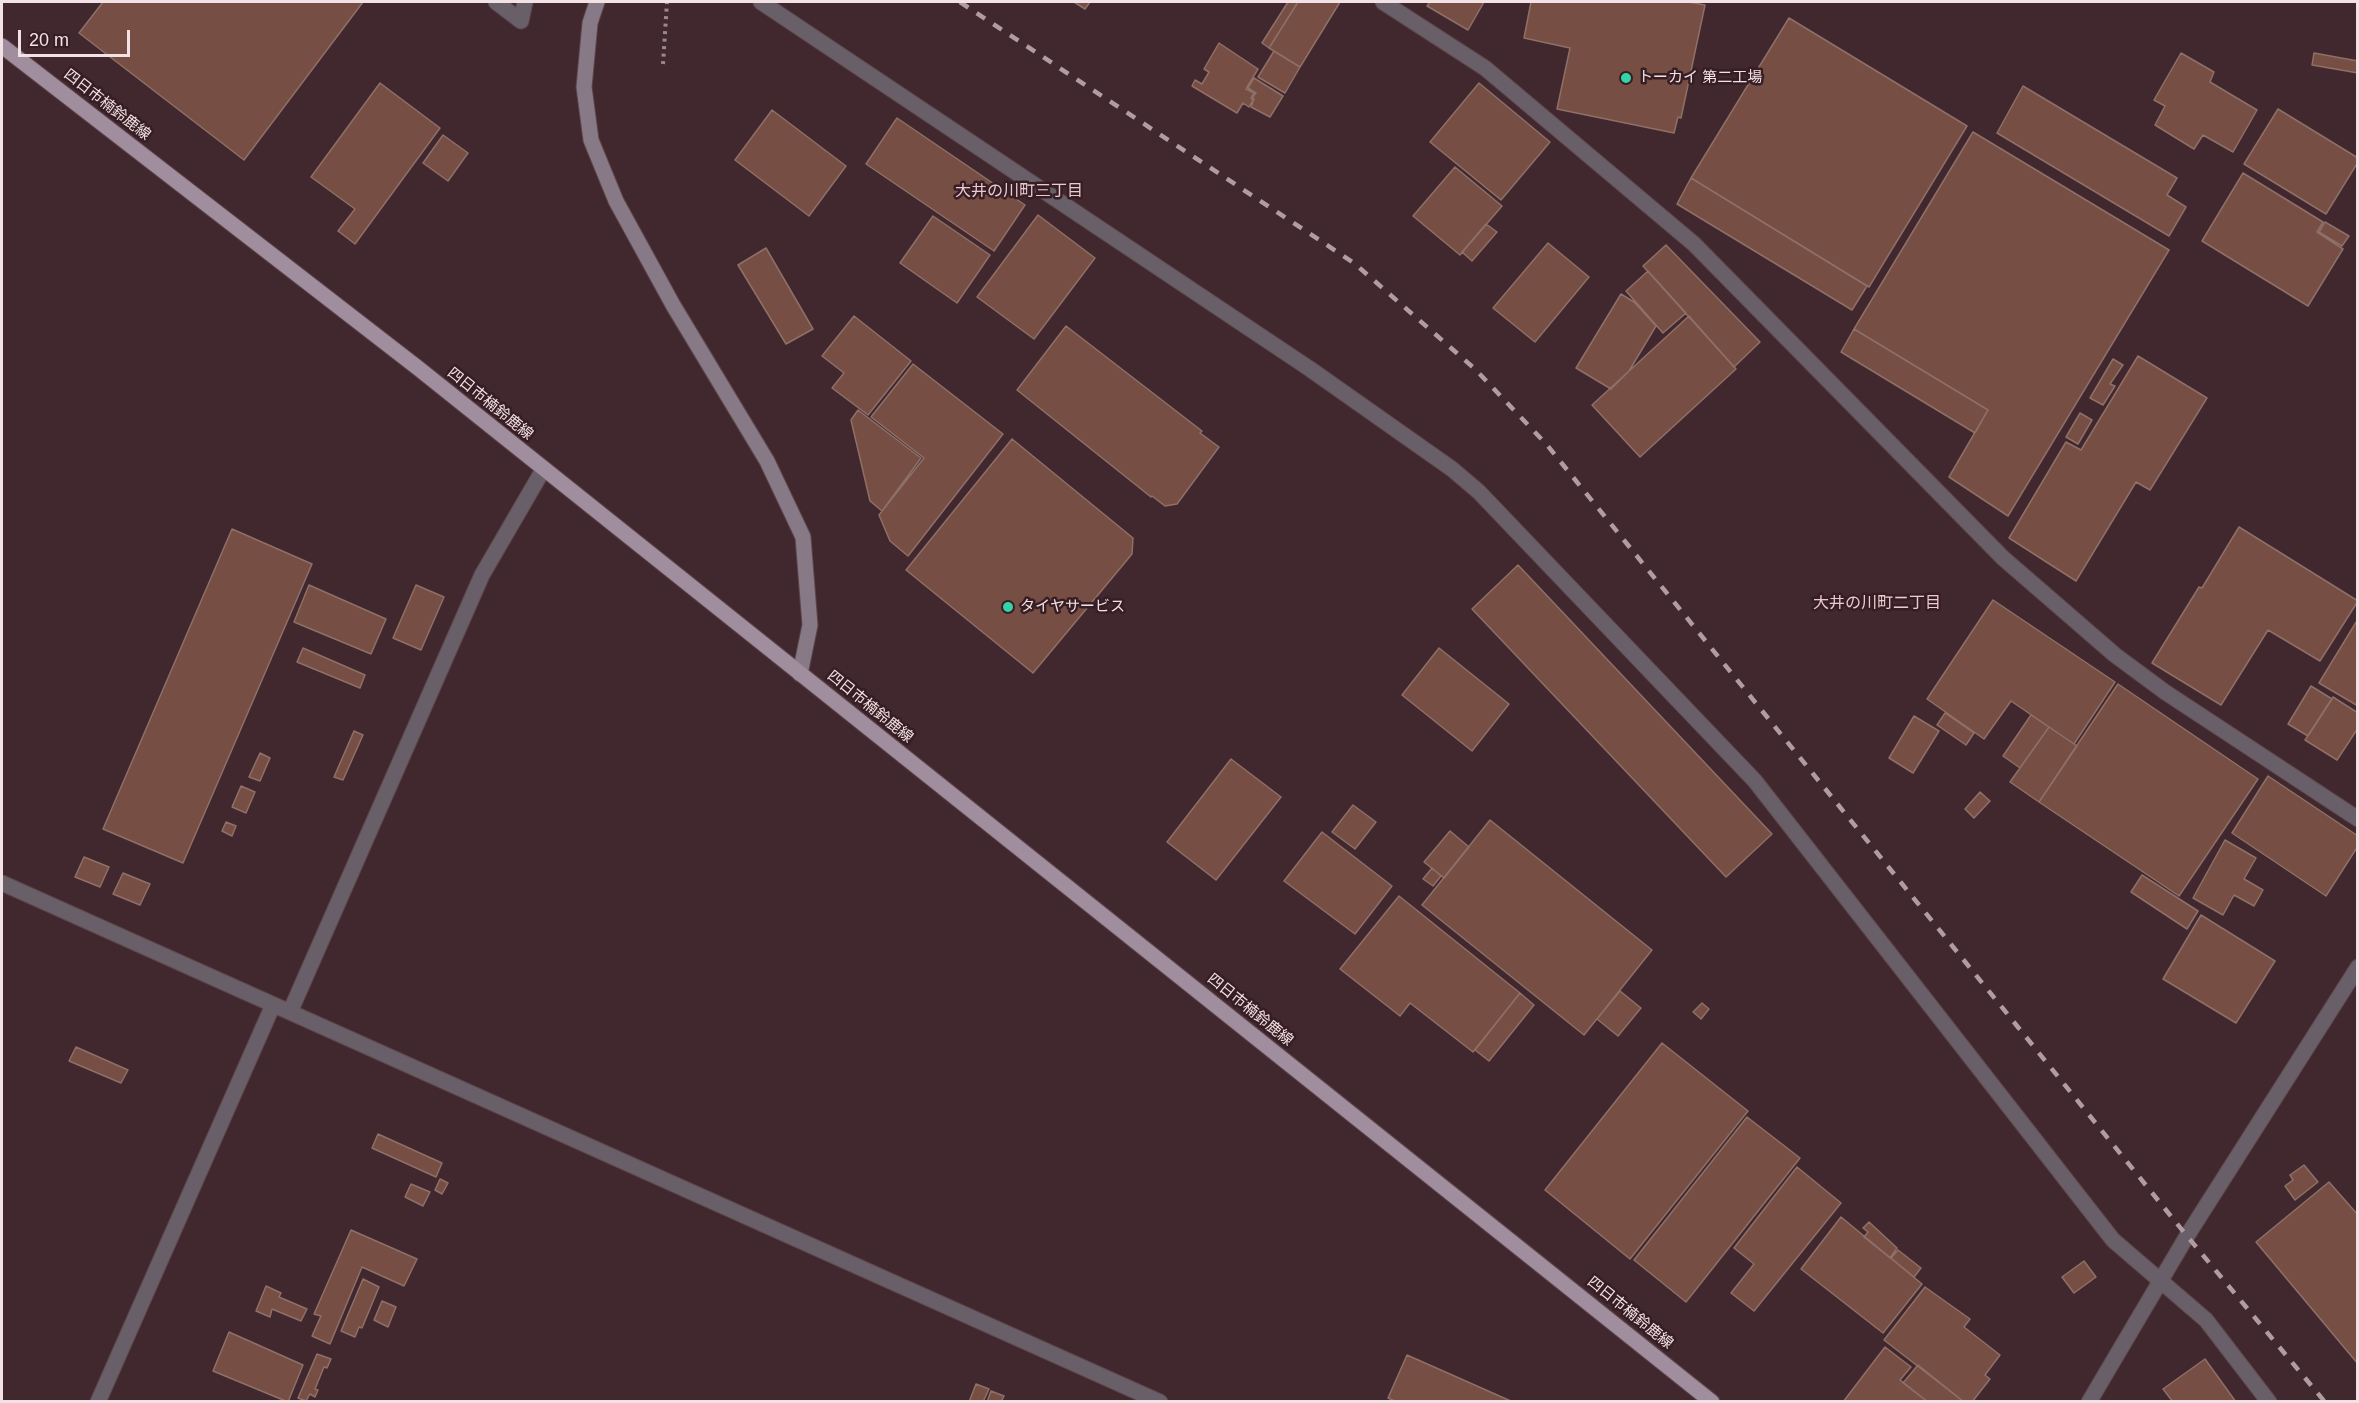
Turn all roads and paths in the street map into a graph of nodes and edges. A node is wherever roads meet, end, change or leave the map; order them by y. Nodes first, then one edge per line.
1 (496, 2) edge
2 (525, 2) edge
3 (597, 2) edge
4 (667, 2) edge
5 (761, 2) edge
6 (1383, 2) edge
7 (2, 46) edge
8 (663, 64) dead end
9 (543, 470) junction
10 (800, 674) junction
11 (2358, 819) edge
12 (2, 883) edge
13 (2358, 967) edge
14 (273, 1005) junction
15 (290, 1012) junction
16 (2162, 1280) junction
17 (98, 1401) edge
18 (1160, 1401) edge
19 (1712, 1401) edge
20 (2089, 1401) edge
21 (2269, 1401) edge

1 - 2 street
3 - 10 street
4 - 8 path
5 - 16 street
6 - 11 street
7 - 9 main road, 四日市楠鈴鹿線
9 - 10 main road, 四日市楠鈴鹿線
9 - 15 street
10 - 19 main road, 四日市楠鈴鹿線
12 - 14 street
13 - 16 street
14 - 15 street
14 - 17 street
15 - 18 street
16 - 20 street
16 - 21 street

